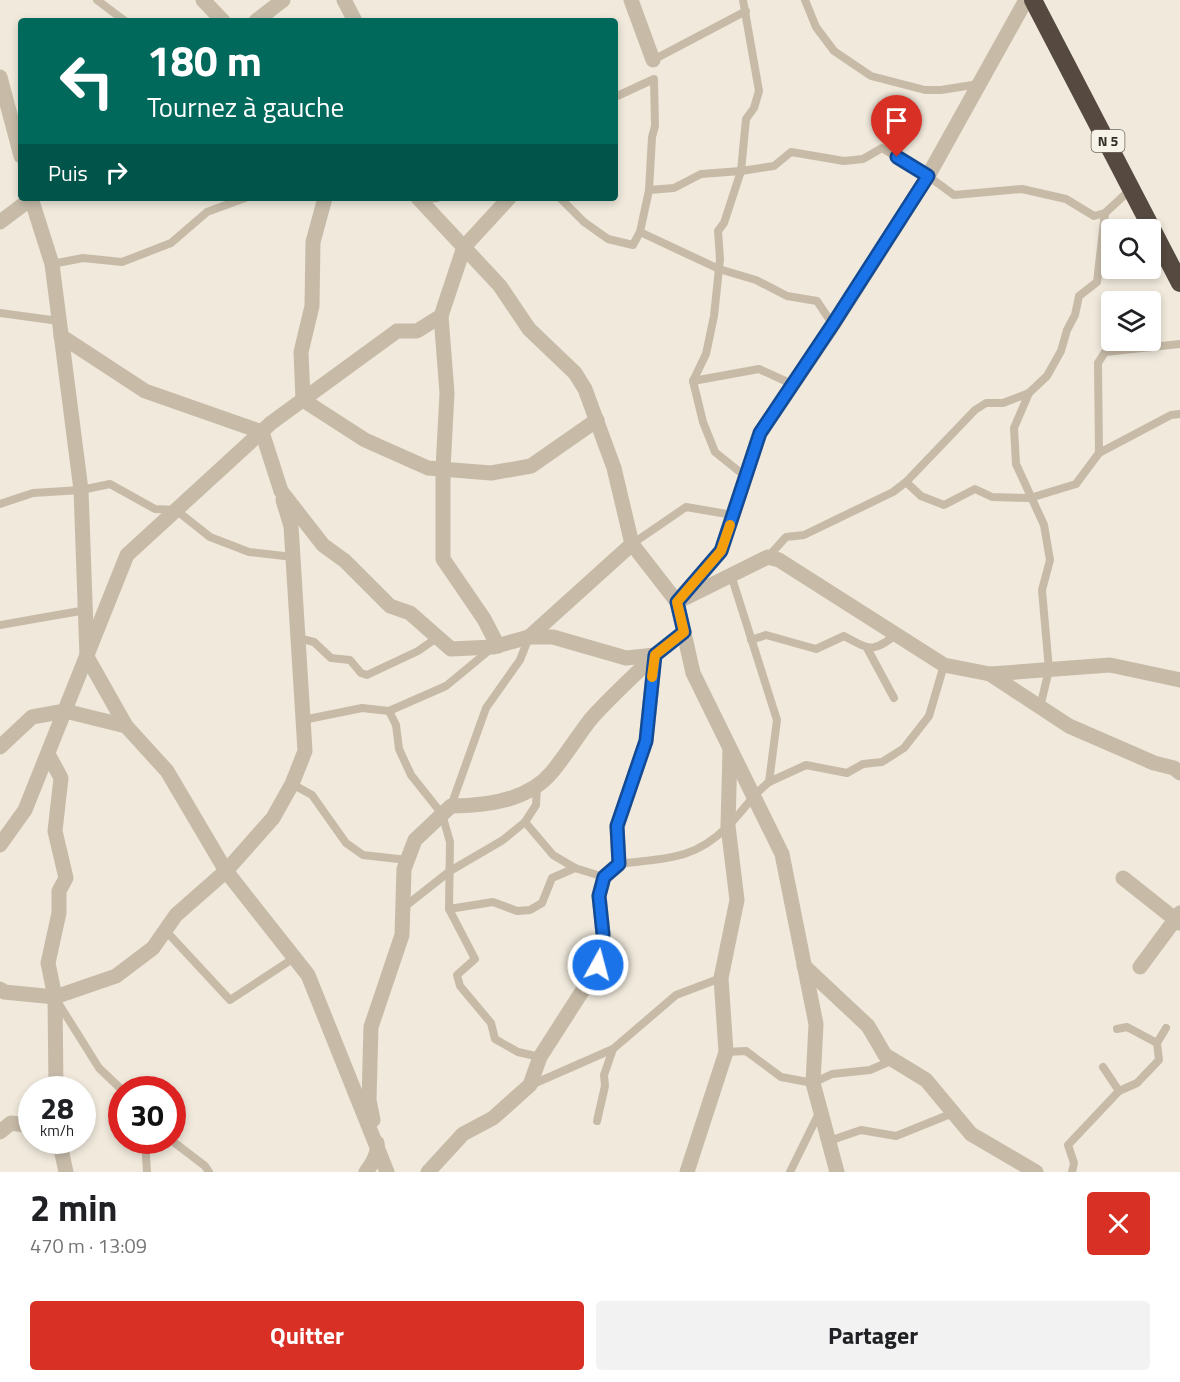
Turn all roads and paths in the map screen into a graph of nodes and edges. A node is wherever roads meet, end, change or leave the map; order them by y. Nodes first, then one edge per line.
1 (97, 0) edge
2 (203, 0) edge
3 (283, 0) edge
4 (344, 0) edge
5 (631, 0) edge
6 (743, 0) edge
7 (805, 0) edge
8 (1026, 0) edge
9 (1033, 0) edge
10 (746, 11) junction
11 (121, 18) edge
12 (220, 18) edge
13 (260, 18) edge
14 (353, 18) edge
15 (653, 60) joint
16 (0, 77) edge
17 (979, 84) junction
18 (618, 96) edge
19 (18, 145) edge
20 (741, 171) junction
21 (928, 176) junction
22 (1132, 188) junction
23 (649, 190) junction
24 (27, 201) edge
25 (32, 201) edge
26 (237, 201) edge
27 (324, 201) edge
28 (428, 201) edge
29 (506, 201) edge
30 (563, 201) edge
31 (1105, 213) junction
32 (0, 222) edge
33 (640, 232) junction
34 (464, 247) junction
35 (52, 264) junction
36 (719, 269) junction
37 (1180, 283) edge
38 (0, 313) edge
39 (441, 316) junction
40 (833, 324) junction
41 (60, 329) junction
42 (1180, 344) edge
43 (693, 381) junction
44 (792, 384) junction
45 (1029, 393) junction
46 (303, 400) junction
47 (1180, 414) edge
48 (597, 420) junction
49 (262, 432) junction
50 (1099, 453) junction
51 (442, 469) junction
52 (746, 477) junction
53 (906, 482) junction
54 (81, 490) junction
55 (281, 491) junction
56 (1030, 498) junction
57 (0, 504) edge
58 (176, 510) junction
59 (733, 514) junction
60 (632, 544) junction
61 (293, 557) junction
62 (768, 557) junction
63 (731, 575) junction
64 (677, 602) junction
65 (86, 610) junction
66 (0, 625) edge
67 (684, 632) junction
68 (896, 635) junction
69 (438, 637) junction
70 (529, 637) junction
71 (298, 638) junction
72 (752, 640) junction
73 (495, 647) junction
74 (867, 648) junction
75 (655, 655) junction
76 (87, 657) junction
77 (944, 664) junction
78 (1049, 670) junction
79 (990, 674) junction
80 (1180, 680) edge
81 (894, 698) dead end
82 (1040, 707) junction
83 (65, 711) junction
84 (389, 711) junction
85 (303, 720) junction
86 (126, 726) junction
87 (2, 742) edge
88 (730, 747) junction
89 (48, 754) junction
90 (1180, 773) edge
91 (769, 782) junction
92 (292, 784) junction
93 (537, 787) junction
94 (754, 794) junction
95 (447, 810) junction
96 (525, 822) junction
97 (728, 826) junction
98 (0, 845) edge
99 (407, 860) junction
100 (619, 864) junction
101 (575, 868) junction
102 (450, 871) junction
103 (226, 872) junction
104 (604, 877) junction
105 (1123, 878) dead end
106 (403, 909) junction
107 (449, 909) junction
108 (1178, 918) edge
109 (165, 930) junction
110 (294, 957) junction
111 (804, 966) junction
112 (1140, 967) dead end
113 (721, 978) junction
114 (1, 993) edge
115 (55, 997) junction
116 (1166, 1028) dead end
117 (1117, 1029) dead end
118 (1157, 1043) junction
119 (613, 1049) junction
120 (726, 1052) junction
121 (540, 1057) junction
122 (894, 1060) junction
123 (1103, 1067) dead end
124 (56, 1076) edge
125 (108, 1077) edge
126 (813, 1083) junction
127 (530, 1085) junction
128 (1119, 1091) junction
129 (820, 1110) junction
130 (953, 1113) junction
131 (597, 1121) dead end
132 (18, 1124) edge
133 (0, 1132) edge
134 (829, 1141) junction
135 (378, 1148) junction
136 (186, 1151) edge
137 (62, 1154) edge
138 (146, 1154) edge
139 (66, 1172) edge
140 (147, 1172) edge
141 (209, 1172) edge
142 (366, 1172) edge
143 (387, 1172) edge
144 (428, 1172) edge
145 (687, 1172) edge
146 (790, 1172) edge
147 (837, 1172) edge
148 (1036, 1172) edge
149 (1072, 1172) edge

1 - 11 lane
2 - 12 street
3 - 13 street
4 - 14 street
5 - 15 street
6 - 10 lane
7 - 17 lane
8 - 17 street
9 - 22 highway, N 5
10 - 15 lane
10 - 20 lane
16 - 19 street
17 - 21 street
18 - 23 lane
20 - 21 lane
20 - 23 lane
20 - 36 lane
21 - 31 lane
21 - 40 street
22 - 31 lane
22 - 37 highway, N 5
23 - 33 lane
24 - 32 street
25 - 35 street
26 - 35 lane
27 - 46 street
28 - 34 street
29 - 34 street
30 - 33 lane
31 - 45 lane
33 - 36 lane
34 - 39 street
34 - 48 street
35 - 41 street
36 - 40 lane
36 - 43 lane
38 - 41 lane
39 - 46 street
39 - 51 street
40 - 44 street
41 - 49 street
41 - 54 street
42 - 50 lane
43 - 44 lane
43 - 52 lane
44 - 52 street
45 - 53 lane
45 - 56 lane
46 - 49 street
46 - 51 street
47 - 50 lane
48 - 51 street
48 - 60 street
49 - 55 street
49 - 58 street
50 - 56 lane
51 - 73 street
52 - 59 street
53 - 56 lane
53 - 62 lane
54 - 57 lane
54 - 58 lane
54 - 65 street
55 - 61 street
55 - 69 street
56 - 78 lane
58 - 61 lane
58 - 76 street
59 - 60 lane
59 - 64 street
60 - 64 street
60 - 70 street
61 - 71 street
62 - 63 street
62 - 68 street
63 - 64 street
63 - 72 lane
64 - 67 street
65 - 66 lane
65 - 76 street
67 - 75 street
67 - 88 street
68 - 74 lane
68 - 77 street
69 - 71 lane
69 - 73 street
70 - 73 street
70 - 75 street
70 - 95 lane
71 - 85 street
72 - 74 lane
72 - 91 lane
73 - 84 lane
74 - 81 lane
75 - 93 street
75 - 100 street
76 - 83 street
76 - 86 street
77 - 79 street
77 - 91 lane
78 - 79 street
78 - 80 street
78 - 82 lane
79 - 82 street
82 - 90 street
83 - 86 street
83 - 87 street
83 - 89 street
84 - 85 lane
84 - 95 lane
85 - 92 street
86 - 103 street
88 - 94 street
88 - 97 street
89 - 98 street
89 - 115 street
91 - 94 lane
92 - 99 lane
92 - 103 street
93 - 95 street
93 - 96 lane
94 - 97 lane
94 - 111 street
95 - 99 street
95 - 102 lane
96 - 101 lane
96 - 102 lane
97 - 100 lane
97 - 113 street
99 - 106 street
100 - 104 street
101 - 104 lane
101 - 107 lane
102 - 106 lane
102 - 107 lane
103 - 109 street
103 - 110 street
104 - 121 street
105 - 108 street
106 - 135 street
107 - 121 lane
108 - 112 street
109 - 110 lane
109 - 115 street
110 - 135 street
111 - 122 street
111 - 126 street
113 - 119 lane
113 - 120 street
114 - 115 street
115 - 124 street
115 - 125 lane
116 - 118 lane
117 - 118 lane
118 - 128 lane
119 - 127 lane
119 - 131 lane
120 - 126 lane
120 - 145 street
121 - 127 street
122 - 126 lane
122 - 130 street
123 - 128 lane
126 - 129 street
127 - 144 street
128 - 149 lane
129 - 134 street
129 - 146 lane
130 - 134 lane
130 - 148 street
132 - 133 street
134 - 147 street
135 - 142 street
135 - 143 street
136 - 141 lane
137 - 139 street
138 - 140 lane

